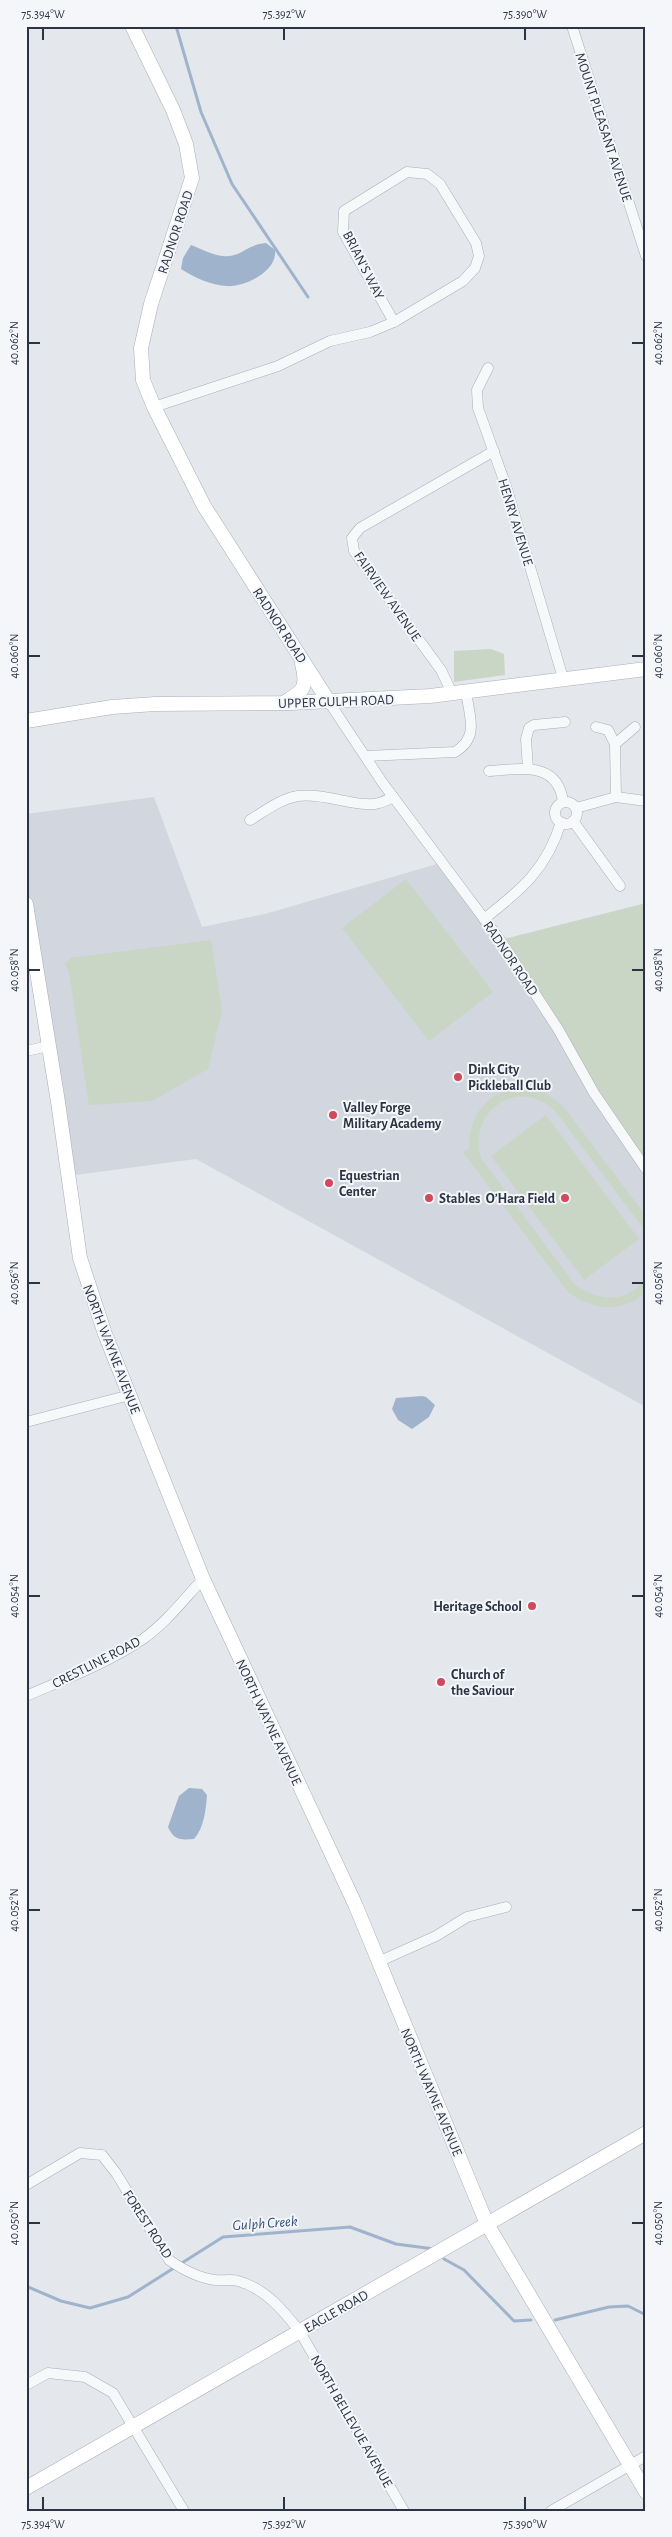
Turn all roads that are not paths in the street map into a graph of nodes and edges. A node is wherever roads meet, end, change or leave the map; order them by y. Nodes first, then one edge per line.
1 (132, 26) edge
2 (572, 26) edge
3 (646, 256) edge
4 (394, 322) junction
5 (488, 368) dead end
6 (154, 407) junction
7 (494, 451) junction
8 (300, 656) junction
9 (646, 669) edge
10 (563, 678) junction
11 (459, 692) junction
12 (329, 702) junction
13 (283, 703) junction
14 (26, 721) edge
15 (565, 722) dead end
16 (596, 727) dead end
17 (635, 727) dead end
18 (615, 744) junction
19 (366, 756) junction
20 (528, 769) junction
21 (489, 771) dead end
22 (393, 796) junction
23 (616, 797) junction
24 (646, 801) edge
25 (563, 802) junction
26 (576, 808) junction
27 (250, 820) dead end
28 (573, 821) junction
29 (561, 822) junction
30 (620, 886) dead end
31 (26, 904) edge
32 (484, 919) junction
33 (50, 1046) junction
34 (26, 1051) edge
35 (646, 1169) edge
36 (130, 1395) junction
37 (26, 1422) edge
38 (203, 1579) junction
39 (26, 1696) edge
40 (506, 1907) dead end
41 (378, 1962) junction
42 (646, 2133) edge
43 (26, 2185) edge
44 (487, 2224) junction
45 (300, 2332) junction
46 (26, 2385) edge
47 (133, 2425) junction
48 (646, 2456) edge
49 (630, 2465) junction
50 (26, 2488) edge
51 (646, 2492) edge
52 (184, 2511) edge
53 (404, 2511) edge
54 (551, 2511) edge

1 - 6 street, RADNOR ROAD
2 - 3 street, MOUNT PLEASANT AVENUE
4 - 4 street, BRIAN'S WAY
4 - 6 street, BRIAN'S WAY
5 - 7 street, HENRY AVENUE
6 - 8 street, RADNOR ROAD
7 - 10 street, HENRY AVENUE
7 - 11 street, FAIRVIEW AVENUE
8 - 12 street, RADNOR ROAD
8 - 13 street
9 - 10 street, UPPER GULPH ROAD
10 - 11 street, UPPER GULPH ROAD
11 - 12 street, UPPER GULPH ROAD
11 - 19 street, FAIRVIEW AVENUE
12 - 13 street, UPPER GULPH ROAD
12 - 19 street, RADNOR ROAD
13 - 14 street, UPPER GULPH ROAD
15 - 20 street
16 - 18 street
17 - 18 street
18 - 23 street
19 - 22 street, RADNOR ROAD
20 - 21 street
20 - 25 street
22 - 27 street
22 - 32 street, RADNOR ROAD
23 - 24 street
23 - 26 street
25 - 26 street
25 - 29 street
26 - 28 street
28 - 29 street
28 - 30 street
29 - 32 street
31 - 33 street, NORTH WAYNE AVENUE
32 - 35 street, RADNOR ROAD
33 - 34 street
33 - 36 street, NORTH WAYNE AVENUE
36 - 37 street
36 - 38 street, NORTH WAYNE AVENUE
38 - 39 street, CRESTLINE ROAD
38 - 41 street, NORTH WAYNE AVENUE
40 - 41 street
41 - 44 street, NORTH WAYNE AVENUE
42 - 44 street, EAGLE ROAD
43 - 45 street, FOREST ROAD
44 - 45 street, EAGLE ROAD
44 - 49 street, NORTH WAYNE AVENUE
45 - 47 street, EAGLE ROAD
45 - 53 street, NORTH BELLEVUE AVENUE
46 - 47 street
47 - 50 street, EAGLE ROAD
47 - 52 street
48 - 49 street
49 - 51 street, NORTH WAYNE AVENUE
49 - 54 street

